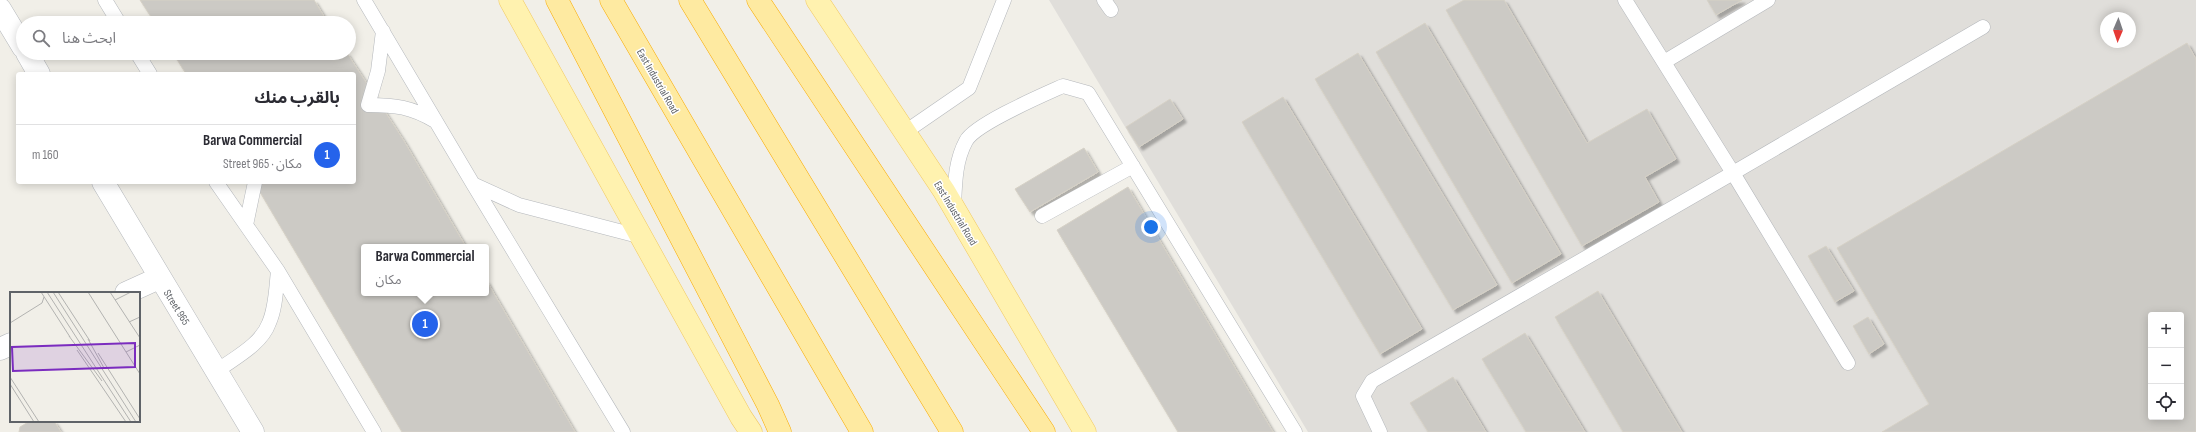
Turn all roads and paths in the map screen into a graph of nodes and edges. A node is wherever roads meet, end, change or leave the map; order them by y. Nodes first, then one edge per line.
1 (105, 0) edge
2 (364, 0) edge
3 (510, 0) edge
4 (557, 0) edge
5 (611, 0) edge
6 (690, 0) edge
7 (758, 0) edge
8 (817, 0) edge
9 (1004, 0) edge
10 (1625, 0) edge
11 (1768, 0) edge
12 (0, 9) edge
13 (115, 16) edge
14 (1984, 27) dead end
15 (382, 31) junction
16 (16, 35) edge
17 (31, 60) edge
18 (141, 60) edge
19 (1664, 62) junction
20 (39, 72) edge
21 (149, 72) edge
22 (437, 122) junction
23 (905, 132) junction
24 (1133, 166) junction
25 (1733, 173) junction
26 (104, 184) edge
27 (217, 184) edge
28 (255, 184) edge
29 (473, 184) junction
30 (954, 207) junction
31 (1042, 216) dead end
32 (246, 225) junction
33 (642, 237) junction
34 (278, 271) junction
35 (159, 278) junction
36 (128, 292) edge
37 (10, 344) edge
38 (0, 349) edge
39 (1848, 363) dead end
40 (217, 371) junction
41 (253, 432) edge
42 (374, 432) edge
43 (623, 432) edge
44 (751, 432) edge
45 (780, 432) edge
46 (862, 432) edge
47 (952, 432) edge
48 (1044, 432) edge
49 (1085, 432) edge
50 (1295, 432) edge
51 (1380, 432) edge

1 - 13 lane
2 - 15 lane
3 - 33 main road
4 - 45 highway
5 - 46 highway, East Industrial Road
6 - 47 highway
7 - 48 highway
8 - 23 main road, East Industrial Road
9 - 23 lane
10 - 19 lane
11 - 19 lane
12 - 16 street
14 - 25 lane
15 - 22 lane
15 - 22 lane
17 - 20 street
18 - 21 lane
19 - 25 lane
22 - 29 lane
23 - 30 main road, East Industrial Road
24 - 30 lane
24 - 31 lane
24 - 50 lane
25 - 39 lane
25 - 51 lane
26 - 35 street, Street 965
27 - 32 lane
28 - 32 lane
29 - 33 lane
29 - 43 lane
30 - 49 main road, East Industrial Road
32 - 34 lane
33 - 44 main road
34 - 40 lane
34 - 42 lane
35 - 36 street
35 - 40 street, Street 965
37 - 38 street
40 - 41 street, Street 965

